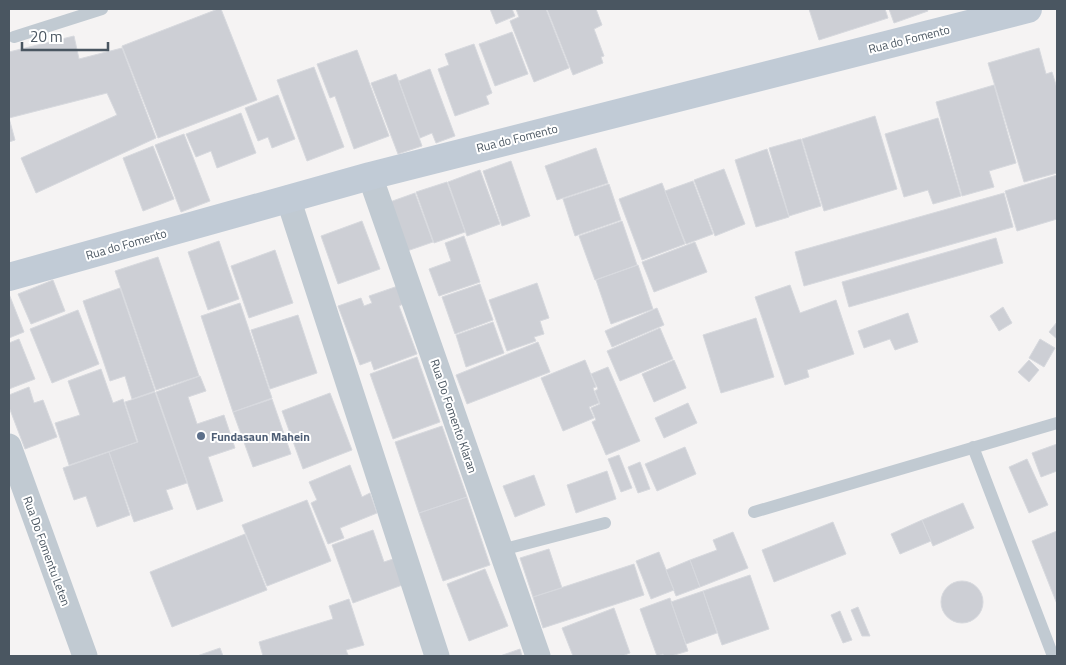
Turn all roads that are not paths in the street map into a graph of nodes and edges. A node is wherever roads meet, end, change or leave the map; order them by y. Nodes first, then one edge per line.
1 (102, 9) edge
2 (1028, 9) edge
3 (14, 37) dead end
4 (370, 176) junction
5 (288, 198) junction
6 (9, 277) edge
7 (1057, 423) edge
8 (9, 446) edge
9 (973, 448) junction
10 (754, 512) dead end
11 (605, 523) dead end
12 (501, 550) junction
13 (85, 656) edge
14 (437, 656) edge
15 (538, 656) edge
16 (1053, 656) edge

1 - 3 lane
2 - 4 street, Rua do Fomento
4 - 5 street, Rua do Fomento
4 - 12 street, Rua Do Fomento Klaran
5 - 6 street, Rua do Fomento
5 - 14 street
7 - 9 lane
8 - 13 street, Rua Do Fomentu Leten
9 - 10 lane
9 - 16 lane
11 - 12 lane
12 - 15 street, Rua Do Fomento Klaran

